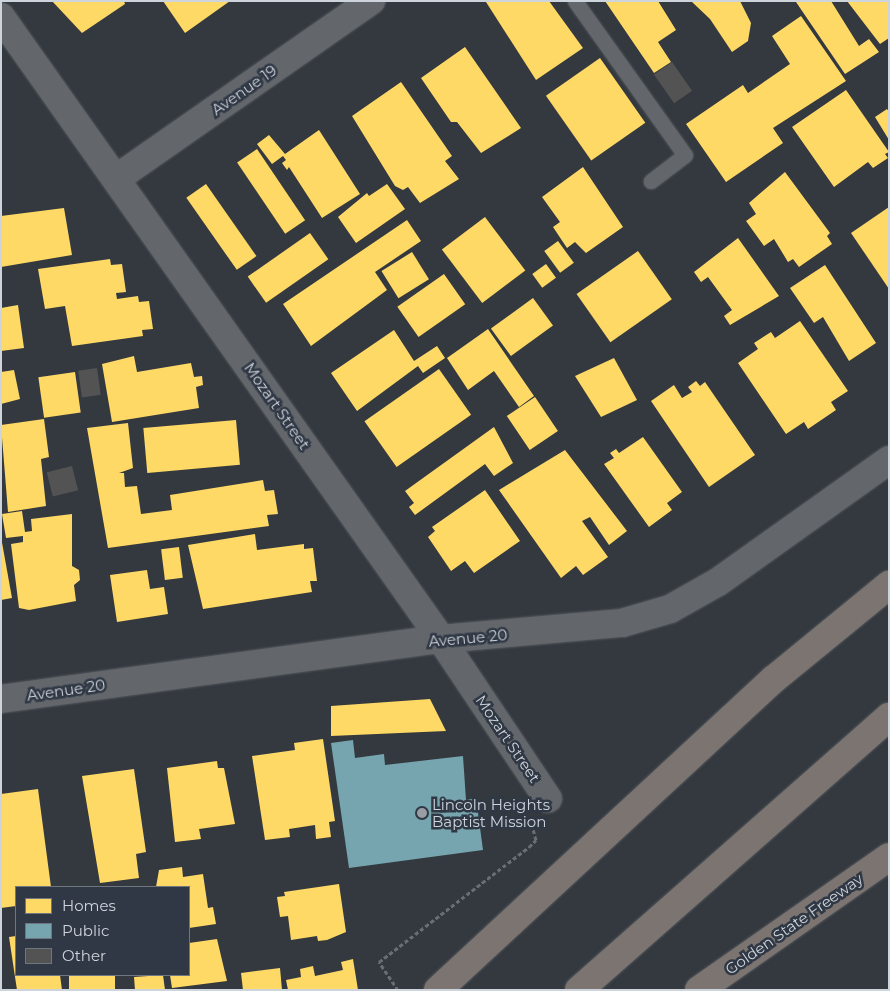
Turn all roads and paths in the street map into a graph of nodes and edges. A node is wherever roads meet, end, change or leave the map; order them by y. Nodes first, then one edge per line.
1 (371, 1) edge
2 (575, 1) edge
3 (4, 24) edge
4 (118, 178) junction
5 (651, 181) dead end
6 (889, 460) edge
7 (889, 585) edge
8 (442, 639) junction
9 (1, 699) edge
10 (889, 718) edge
11 (548, 799) dead end
12 (529, 847) dead end
13 (889, 857) edge
14 (398, 990) edge
15 (438, 990) edge
16 (579, 990) edge
17 (699, 990) edge

1 - 4 street, Avenue 19
2 - 5 lane
3 - 4 street, Mozart Street
4 - 8 street, Mozart Street
6 - 8 street, Avenue 20
7 - 15 highway
8 - 9 street, Avenue 20
8 - 11 street, Mozart Street
10 - 16 highway
12 - 14 path
13 - 17 highway, Golden State Freeway

